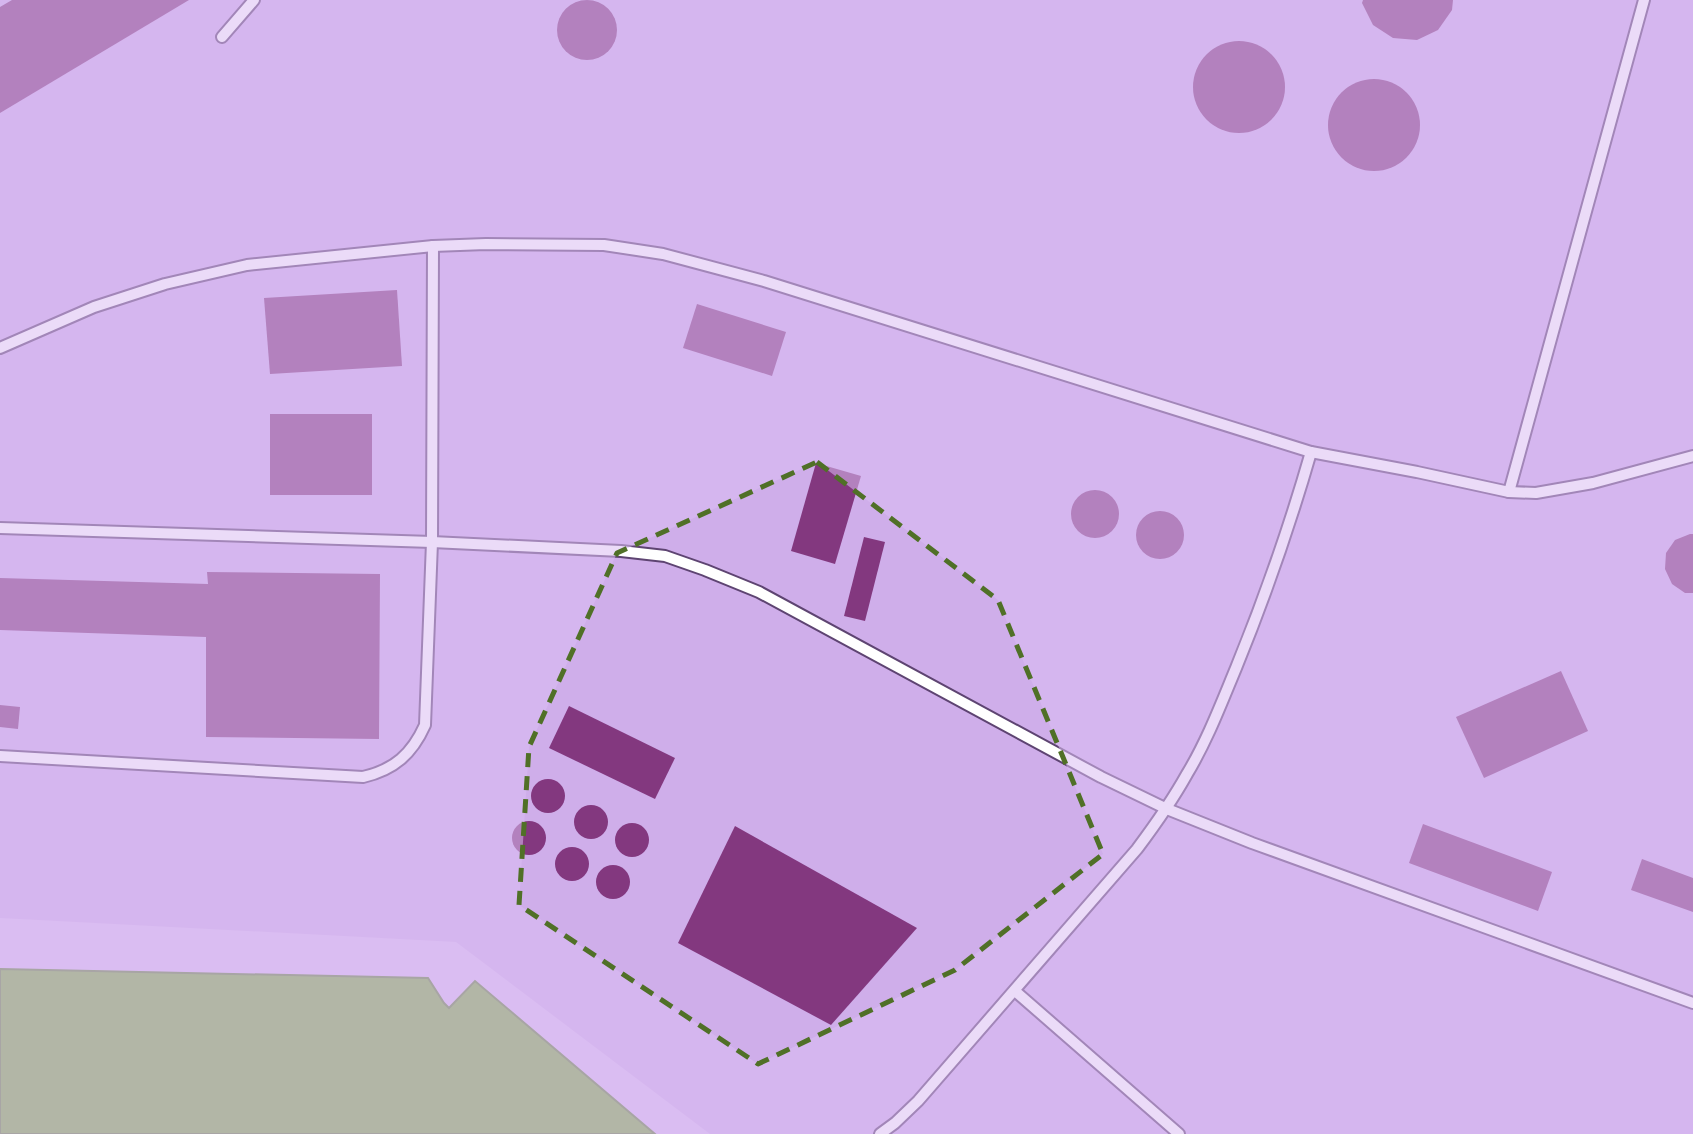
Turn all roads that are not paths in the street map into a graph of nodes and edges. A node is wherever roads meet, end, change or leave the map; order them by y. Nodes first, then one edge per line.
1 (254, 0) edge
2 (1644, 0) edge
3 (222, 37) dead end
4 (433, 246) junction
5 (0, 348) edge
6 (1311, 452) junction
7 (1693, 456) edge
8 (1509, 492) junction
9 (0, 528) edge
10 (432, 542) junction
11 (0, 756) edge
12 (1167, 809) junction
13 (1015, 990) junction
14 (1693, 1003) edge
15 (880, 1134) edge
16 (1180, 1134) edge

1 - 3 lane
2 - 8 lane
4 - 5 lane
4 - 6 lane
4 - 10 lane
6 - 8 lane
6 - 12 lane
7 - 8 lane
9 - 10 lane
10 - 11 lane
10 - 12 lane
12 - 13 lane
12 - 14 lane
13 - 15 lane
13 - 16 lane

